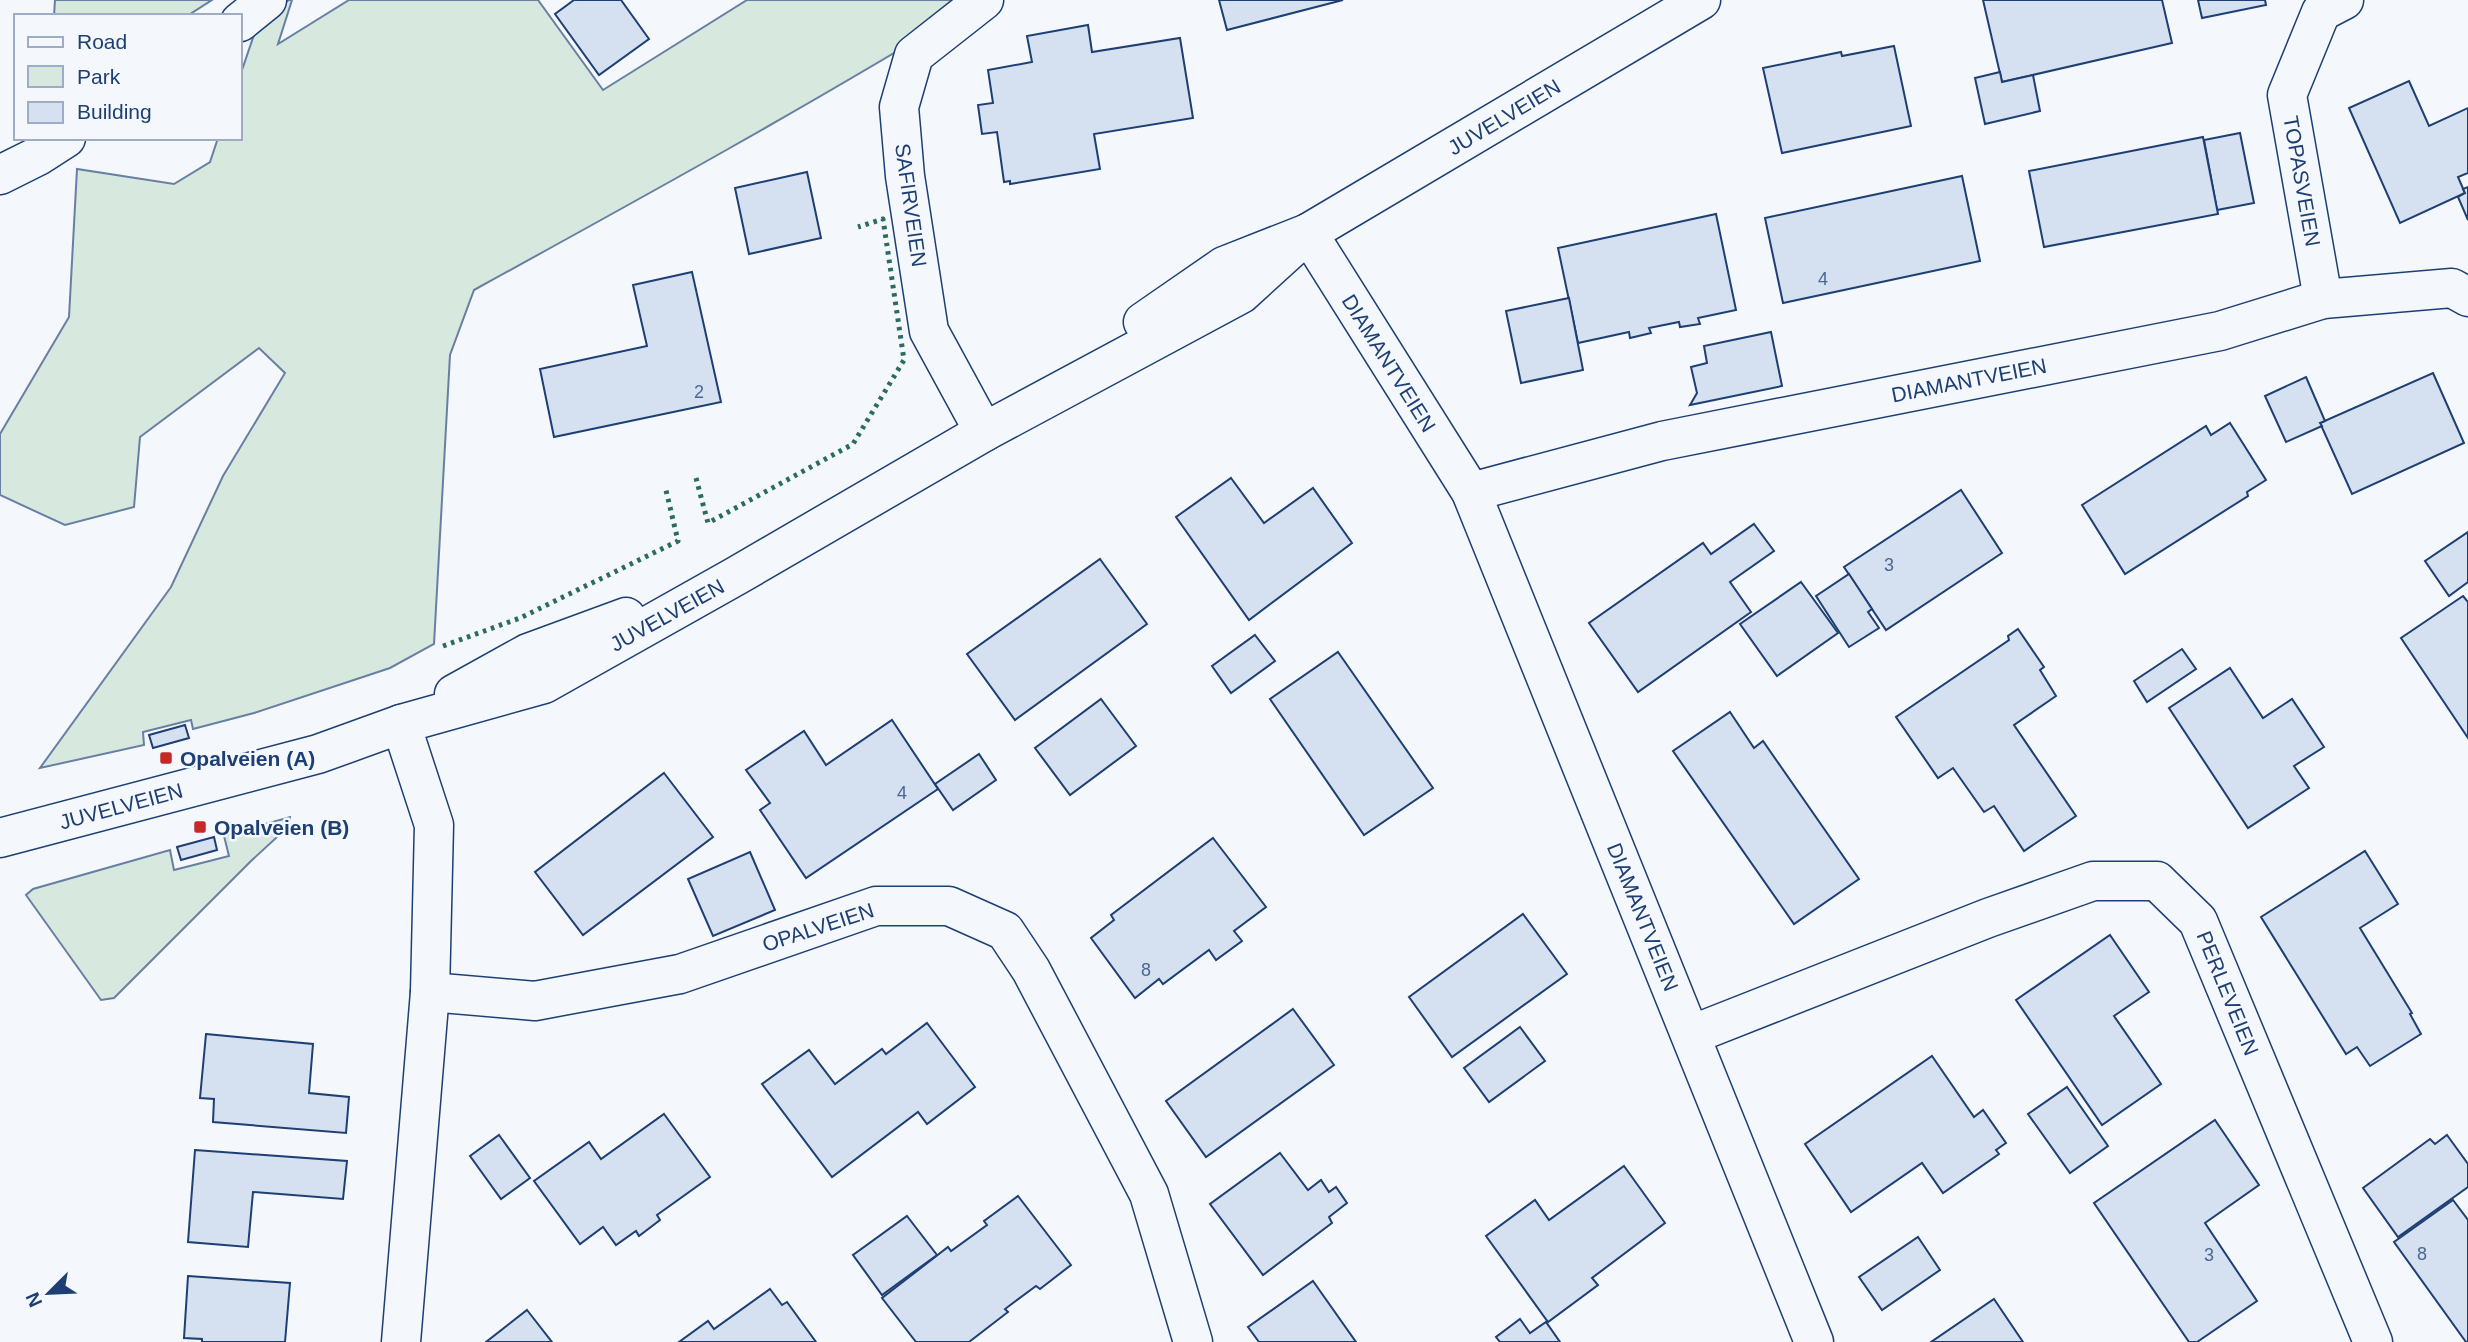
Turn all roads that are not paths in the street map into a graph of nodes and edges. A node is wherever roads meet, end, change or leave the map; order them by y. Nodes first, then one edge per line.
1 (267, 0) edge
2 (984, 0) edge
3 (1701, 0) edge
4 (2344, 0) edge
5 (242, 20) edge
6 (63, 140) edge
7 (0, 175) edge
8 (1308, 233) junction
9 (2468, 297) edge
10 (2323, 299) junction
11 (984, 432) junction
12 (1471, 492) junction
13 (401, 724) junction
14 (0, 838) edge
15 (430, 992) junction
16 (1691, 1035) junction
17 (401, 1342) edge
18 (1193, 1342) edge
19 (1814, 1342) edge
20 (2373, 1342) edge

1 - 5 street
2 - 11 street, SAFIRVEIEN
3 - 8 street, JUVELVEIEN
4 - 10 street, TOPASVEIEN
6 - 7 street
8 - 11 street, JUVELVEIEN
8 - 12 street, DIAMANTVEIEN
9 - 10 street, DIAMANTVEIEN
10 - 12 street, DIAMANTVEIEN
11 - 13 street, JUVELVEIEN
12 - 16 street, DIAMANTVEIEN
13 - 14 street, JUVELVEIEN
13 - 15 street
15 - 17 street
15 - 18 street, OPALVEIEN
16 - 19 street, DIAMANTVEIEN
16 - 20 street, PERLEVEIEN

